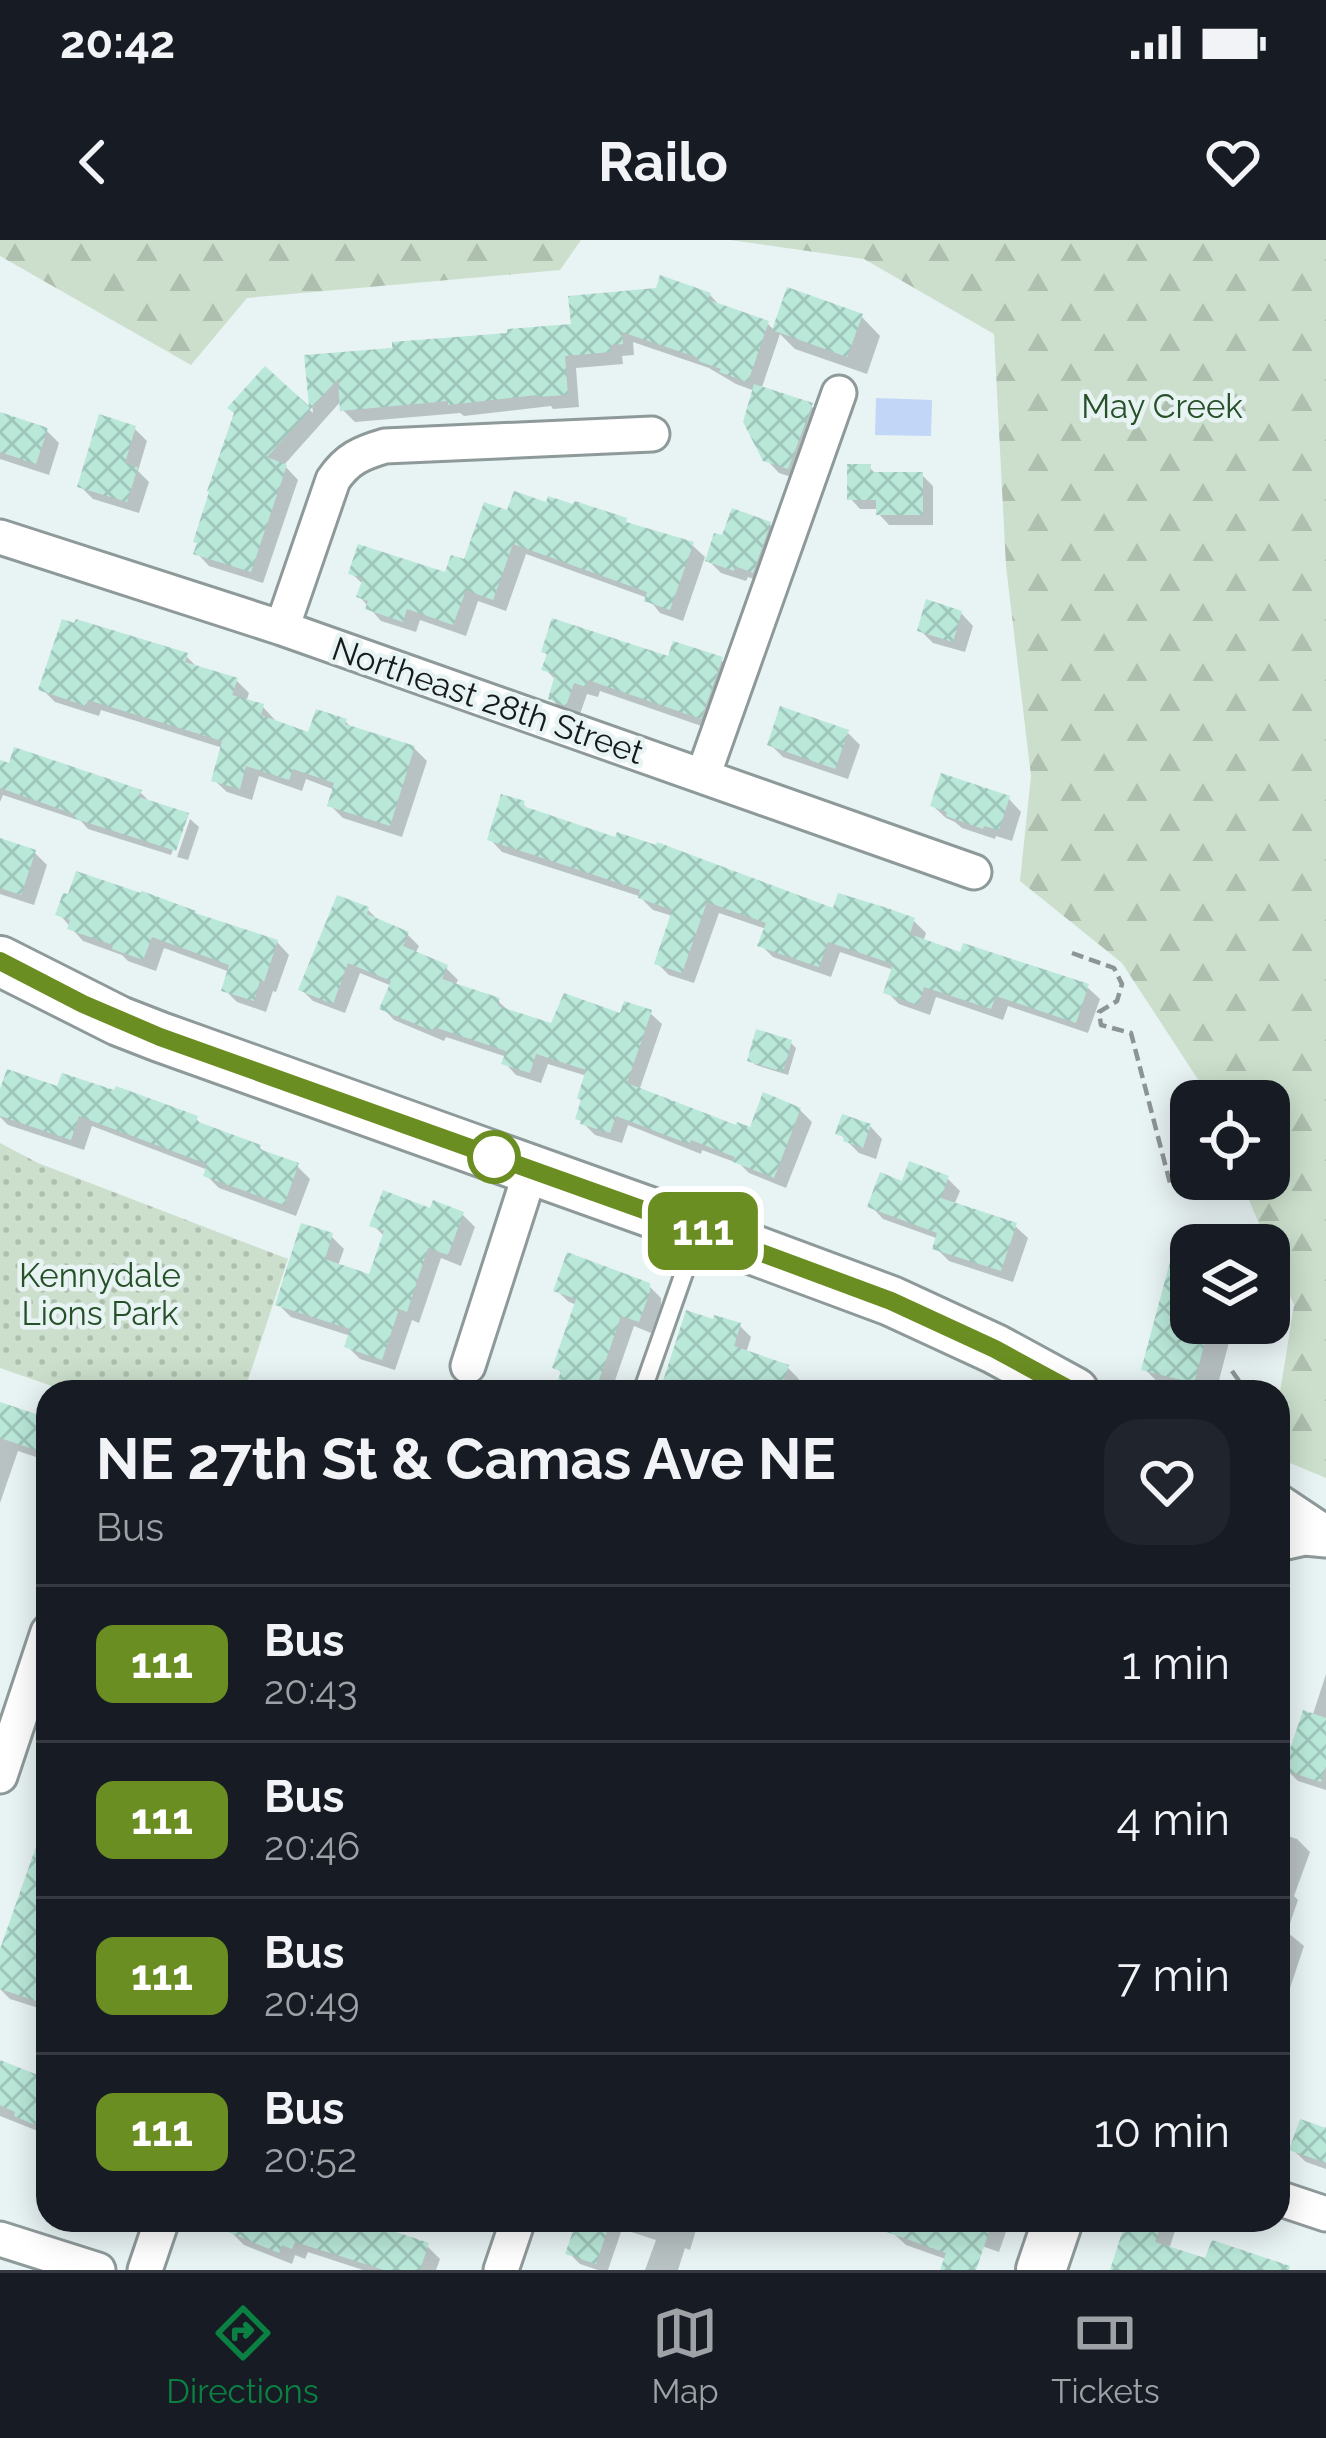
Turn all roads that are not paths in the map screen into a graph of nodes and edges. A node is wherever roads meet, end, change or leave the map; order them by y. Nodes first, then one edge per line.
1 (839, 393) dead end
2 (652, 434) dead end
3 (0, 537) edge
4 (283, 628) junction
5 (703, 776) junction
6 (974, 872) dead end
7 (0, 961) edge
8 (531, 1170) junction
9 (700, 1230) junction
10 (467, 1366) dead end
11 (646, 1380) edge
12 (1052, 1380) edge
13 (1290, 1510) edge
14 (1326, 1537) edge
15 (1290, 1541) edge
16 (36, 1668) edge
17 (0, 1776) edge
18 (1290, 2202) edge
19 (1326, 2214) edge
20 (159, 2232) edge
21 (514, 2232) edge
22 (1054, 2232) edge
23 (0, 2239) edge
24 (98, 2270) edge
25 (145, 2270) edge
26 (501, 2270) edge
27 (1042, 2270) edge

1 - 5 street
2 - 4 street
3 - 4 street, Northeast 28th Street
4 - 5 street, Northeast 28th Street
5 - 6 street, Northeast 28th Street
7 - 8 street
8 - 9 street
8 - 10 street
9 - 11 lane
9 - 12 street
13 - 14 street
14 - 15 street
16 - 17 street
18 - 19 street
20 - 25 street
21 - 26 street
22 - 27 street
23 - 24 street

